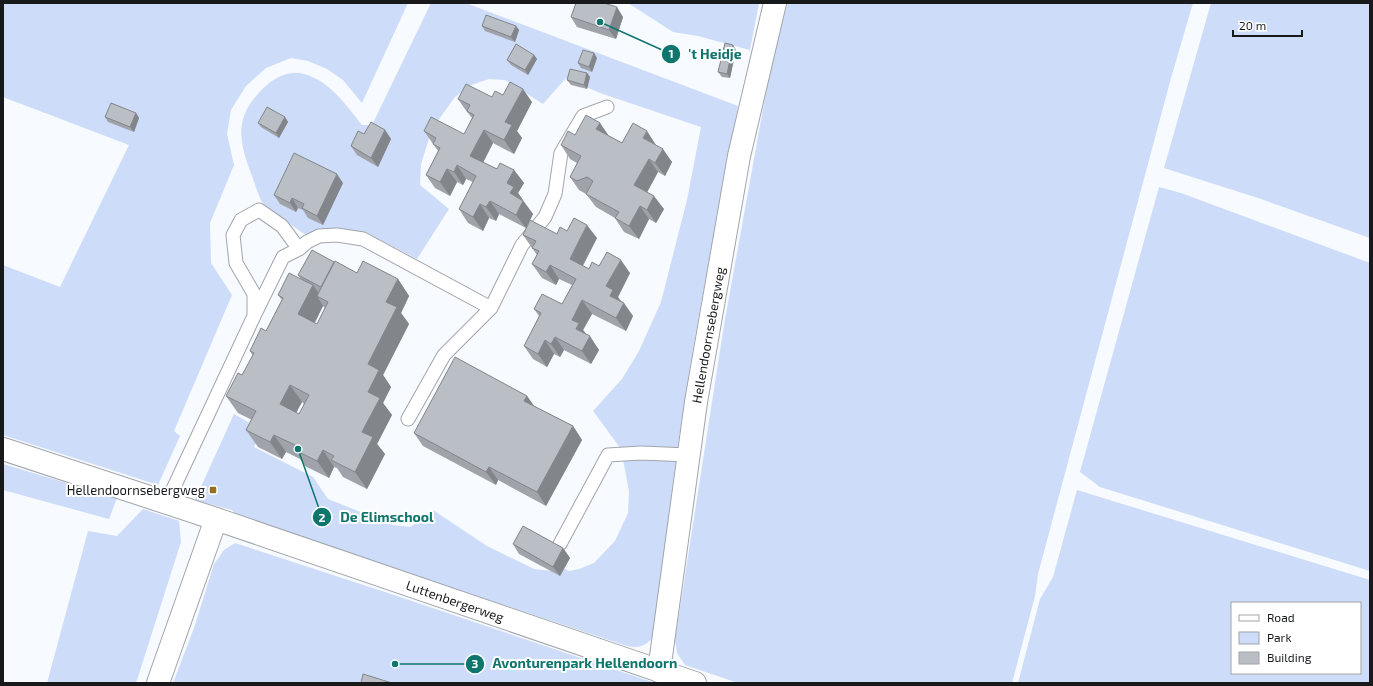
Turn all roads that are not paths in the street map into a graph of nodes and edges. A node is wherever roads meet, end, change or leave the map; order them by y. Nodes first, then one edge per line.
1 (775, 3) edge
2 (607, 107) dead end
3 (299, 249) junction
4 (491, 308) junction
5 (254, 316) junction
6 (408, 419) dead end
7 (3, 449) edge
8 (688, 455) junction
9 (167, 502) junction
10 (216, 519) junction
11 (560, 544) dead end
12 (659, 671) junction
13 (158, 683) edge
14 (694, 683) edge

1 - 8 street, Hellendoornsebergweg
2 - 4 lane
3 - 4 lane
3 - 5 lane
3 - 5 lane
4 - 6 lane
5 - 9 lane
7 - 9 street, Luttenbergerweg
8 - 11 lane
8 - 12 street, Hellendoornsebergweg
9 - 10 street, Luttenbergerweg
10 - 12 street, Luttenbergerweg
10 - 13 street
12 - 14 street, Luttenbergerweg

